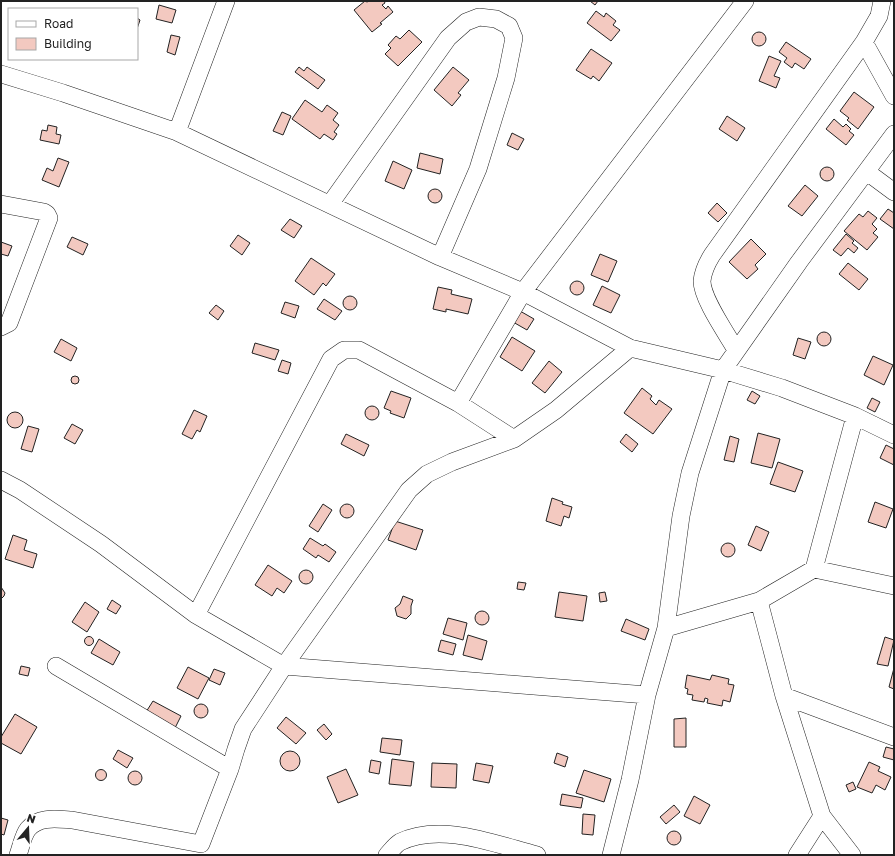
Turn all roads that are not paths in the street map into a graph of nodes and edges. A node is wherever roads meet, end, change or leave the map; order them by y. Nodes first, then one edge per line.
1 (226, 1) edge
2 (745, 1) edge
3 (882, 1) edge
4 (864, 42) junction
5 (1, 74) edge
6 (894, 96) edge
7 (177, 132) junction
8 (894, 134) edge
9 (867, 172) junction
10 (894, 192) edge
11 (1, 204) edge
12 (330, 204) junction
13 (440, 257) junction
14 (523, 292) junction
15 (1, 328) edge
16 (630, 348) junction
17 (736, 350) junction
18 (723, 370) junction
19 (458, 403) junction
20 (855, 416) junction
21 (894, 436) edge
22 (514, 439) junction
23 (1, 480) edge
24 (814, 569) junction
25 (894, 586) edge
26 (760, 601) junction
27 (196, 616) junction
28 (666, 628) junction
29 (56, 666) dead end
30 (284, 666) junction
31 (648, 695) junction
32 (784, 696) junction
33 (894, 737) edge
34 (230, 770) junction
35 (822, 816) junction
36 (196, 849) edge
37 (18, 855) edge
38 (387, 855) edge
39 (537, 855) edge
40 (611, 855) edge
41 (797, 855) edge
42 (852, 855) edge

1 - 7 street
2 - 14 street
3 - 4 street
4 - 6 street
4 - 17 street
5 - 7 street
7 - 12 street
8 - 9 street
9 - 10 street
9 - 17 street
11 - 15 street
12 - 13 street
12 - 13 street
13 - 14 street
14 - 16 street
14 - 19 street
16 - 18 street
16 - 22 street
17 - 18 street
18 - 20 street
18 - 28 street
19 - 22 street
19 - 27 street
20 - 21 street
20 - 24 street
22 - 30 street
23 - 27 street
24 - 25 street
24 - 26 street
26 - 28 street
26 - 32 street
27 - 30 street
28 - 31 street
29 - 34 street
30 - 31 street
30 - 34 street
31 - 40 street
32 - 33 street
32 - 35 street
34 - 36 street
35 - 41 street
35 - 42 street
36 - 37 street
38 - 39 street

